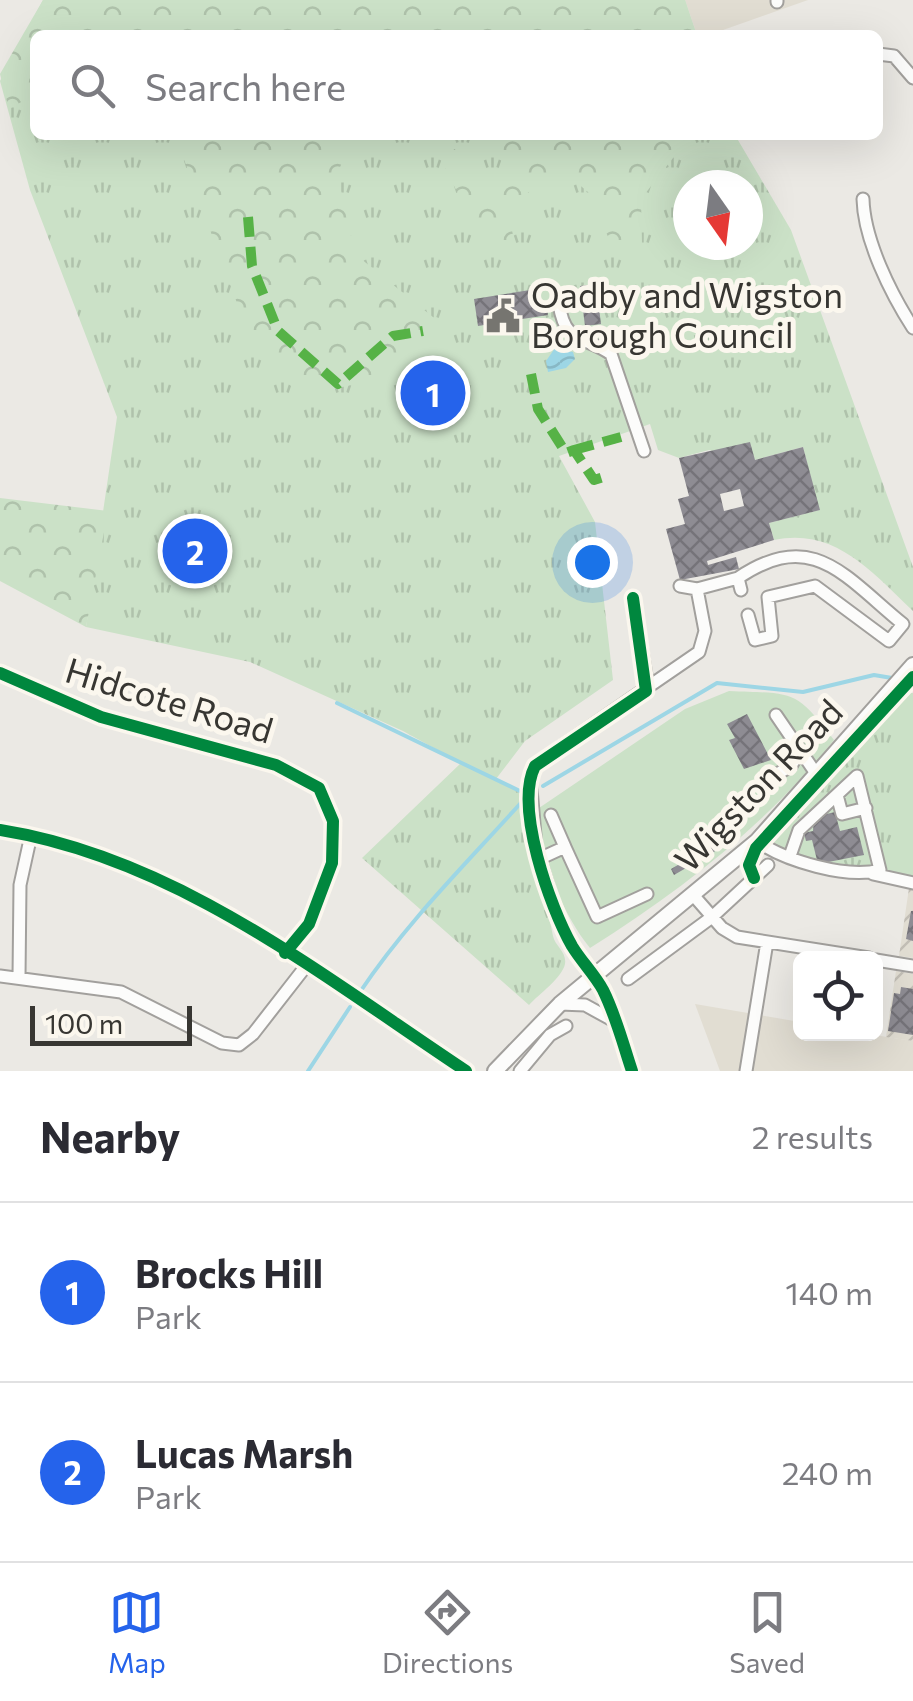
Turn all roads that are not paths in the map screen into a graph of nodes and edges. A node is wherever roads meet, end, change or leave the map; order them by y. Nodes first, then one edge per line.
1 (883, 55) edge
2 (913, 78) edge
3 (864, 199) dead end
4 (559, 304) dead end
5 (913, 328) edge
6 (644, 451) dead end
7 (680, 586) dead end
8 (698, 589) junction
9 (633, 598) dead end
10 (748, 615) dead end
11 (913, 665) edge
12 (0, 673) edge
13 (648, 686) junction
14 (776, 715) dead end
15 (800, 750) junction
16 (816, 775) junction
17 (772, 778) dead end
18 (836, 794) junction
19 (866, 808) junction
20 (551, 815) dead end
21 (0, 830) edge
22 (31, 835) junction
23 (757, 841) junction
24 (565, 847) junction
25 (790, 856) junction
26 (539, 859) junction
27 (768, 865) dead end
28 (868, 873) junction
29 (913, 883) edge
30 (647, 894) dead end
31 (694, 896) junction
32 (712, 916) junction
33 (767, 942) junction
34 (823, 951) edge
35 (286, 953) junction
36 (883, 961) edge
37 (306, 966) junction
38 (913, 966) edge
39 (0, 976) edge
40 (19, 977) junction
41 (592, 977) junction
42 (628, 979) dead end
43 (560, 1004) junction
44 (616, 1022) junction
45 (566, 1026) dead end
46 (466, 1071) edge
47 (495, 1071) edge
48 (520, 1071) edge
49 (632, 1071) edge
50 (746, 1071) edge

1 - 2 street
3 - 5 street
4 - 6 street
7 - 8 street
8 - 10 street
8 - 13 street
9 - 13 street
11 - 16 main road, Wigston Road
12 - 35 street, Hidcote Road
13 - 26 street
14 - 15 street
15 - 16 street
15 - 17 street
16 - 23 main road, Wigston Road
18 - 19 street
18 - 19 street
18 - 25 street
19 - 28 street
20 - 24 street
21 - 22 street
22 - 35 street
22 - 40 street
23 - 25 street
23 - 31 main road, Wigston Road
24 - 26 street
24 - 30 street
25 - 28 street
26 - 41 street
27 - 32 street, Wigston Road
28 - 29 street
31 - 32 street
31 - 41 main road, Wigston Road
32 - 33 street
32 - 42 street, Wigston Road
33 - 34 street
33 - 50 street
35 - 37 street
36 - 38 street
37 - 40 street
37 - 46 street
39 - 40 street
41 - 43 main road, Wigston Road
41 - 44 street
43 - 44 street
43 - 47 main road, Wigston Road
44 - 49 street
45 - 48 street

